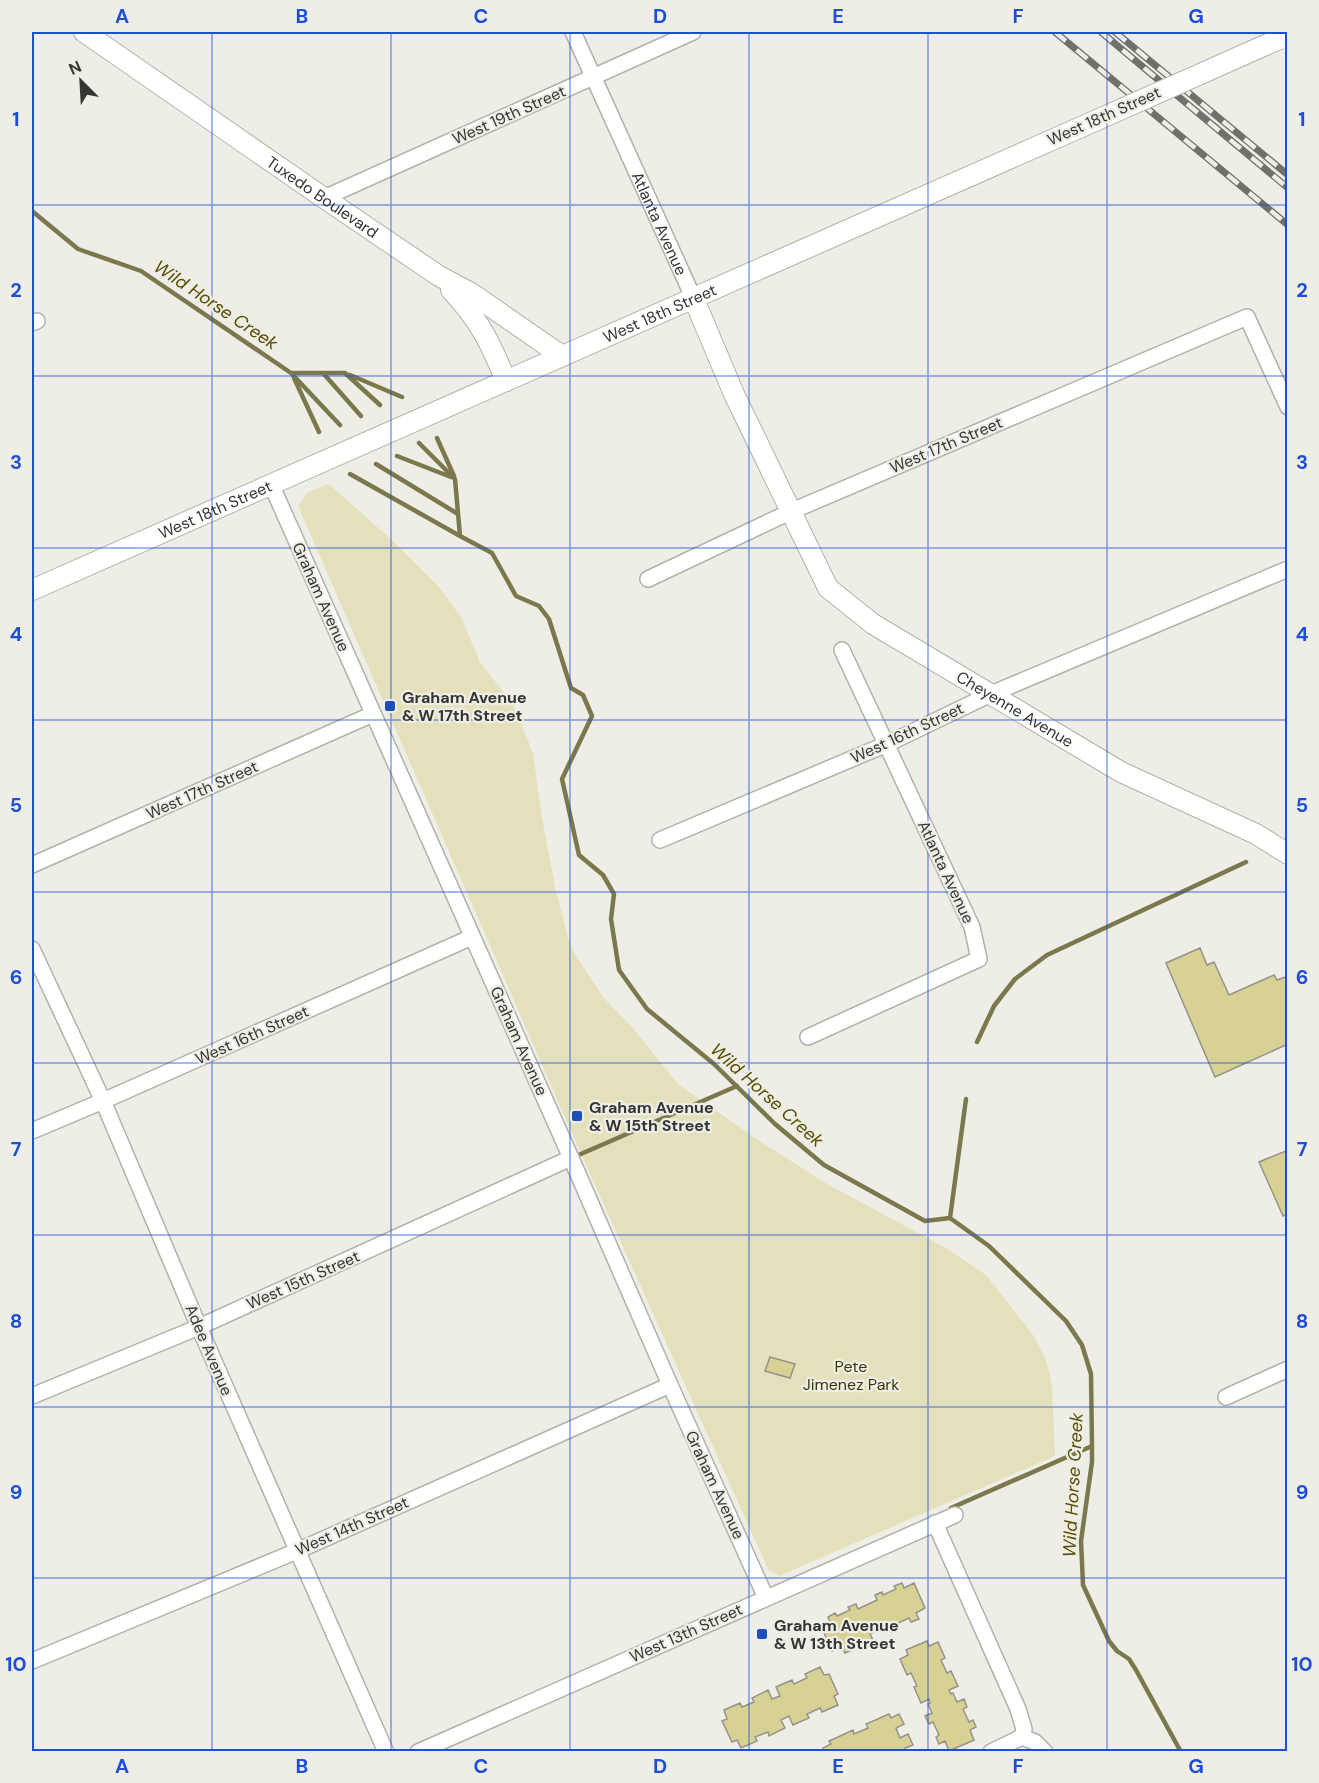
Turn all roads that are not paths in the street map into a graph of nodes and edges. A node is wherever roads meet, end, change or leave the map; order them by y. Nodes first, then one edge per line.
1 (87, 32) edge
2 (573, 32) edge
3 (693, 32) edge
4 (1283, 37) edge
5 (594, 77) junction
6 (324, 198) junction
7 (439, 276) junction
8 (693, 297) junction
9 (562, 356) junction
10 (506, 381) junction
11 (1287, 407) edge
12 (271, 484) junction
13 (792, 512) junction
14 (1287, 569) edge
15 (648, 579) dead end
16 (32, 591) edge
17 (842, 650) dead end
18 (991, 694) junction
19 (373, 714) junction
20 (887, 744) junction
21 (660, 840) dead end
22 (1287, 854) edge
23 (32, 865) edge
24 (472, 937) junction
25 (32, 949) edge
26 (808, 1037) dead end
27 (103, 1101) junction
28 (32, 1131) edge
29 (571, 1158) junction
30 (199, 1327) junction
31 (1287, 1369) edge
32 (670, 1385) junction
33 (32, 1396) edge
34 (1226, 1397) dead end
35 (955, 1515) dead end
36 (935, 1523) junction
37 (297, 1551) junction
38 (766, 1598) junction
39 (32, 1661) edge
40 (1022, 1737) junction
41 (386, 1752) edge
42 (417, 1752) edge
43 (991, 1752) edge
44 (1045, 1752) edge

1 - 6 street, Tuxedo Boulevard
2 - 5 street, Atlanta Avenue
3 - 5 street, West 19th Street
4 - 8 street, West 18th Street, bridge
5 - 6 street, West 19th Street
5 - 8 street, Atlanta Avenue
6 - 7 street, Tuxedo Boulevard
7 - 9 street, Tuxedo Boulevard
7 - 10 street
8 - 9 street, West 18th Street
8 - 13 street, Atlanta Avenue
9 - 10 street, West 18th Street
10 - 12 street, West 18th Street
11 - 13 street, West 17th Street
12 - 16 street, West 18th Street
12 - 19 street, Graham Avenue
13 - 15 street, West 17th Street
13 - 18 street, Cheyenne Avenue
14 - 18 street, West 16th Street
17 - 20 street, Atlanta Avenue
18 - 20 street, West 16th Street
18 - 22 street, Cheyenne Avenue
19 - 23 street, West 17th Street
19 - 24 street, Graham Avenue
20 - 21 street, West 16th Street
20 - 26 street, Atlanta Avenue
24 - 27 street, West 16th Street
24 - 29 street, Graham Avenue
25 - 27 street, Adee Avenue
27 - 28 street, West 16th Street
27 - 30 street, Adee Avenue
29 - 30 street, West 15th Street
29 - 32 street, Graham Avenue
30 - 33 street, West 15th Street
30 - 37 street, Adee Avenue
31 - 34 street
32 - 37 street, West 14th Street
32 - 38 street, Graham Avenue
35 - 36 street, West 13th Street
36 - 38 street, West 13th Street
36 - 40 street
37 - 39 street, West 14th Street
37 - 41 street, Adee Avenue
38 - 42 street, West 13th Street
40 - 43 street
40 - 44 street

